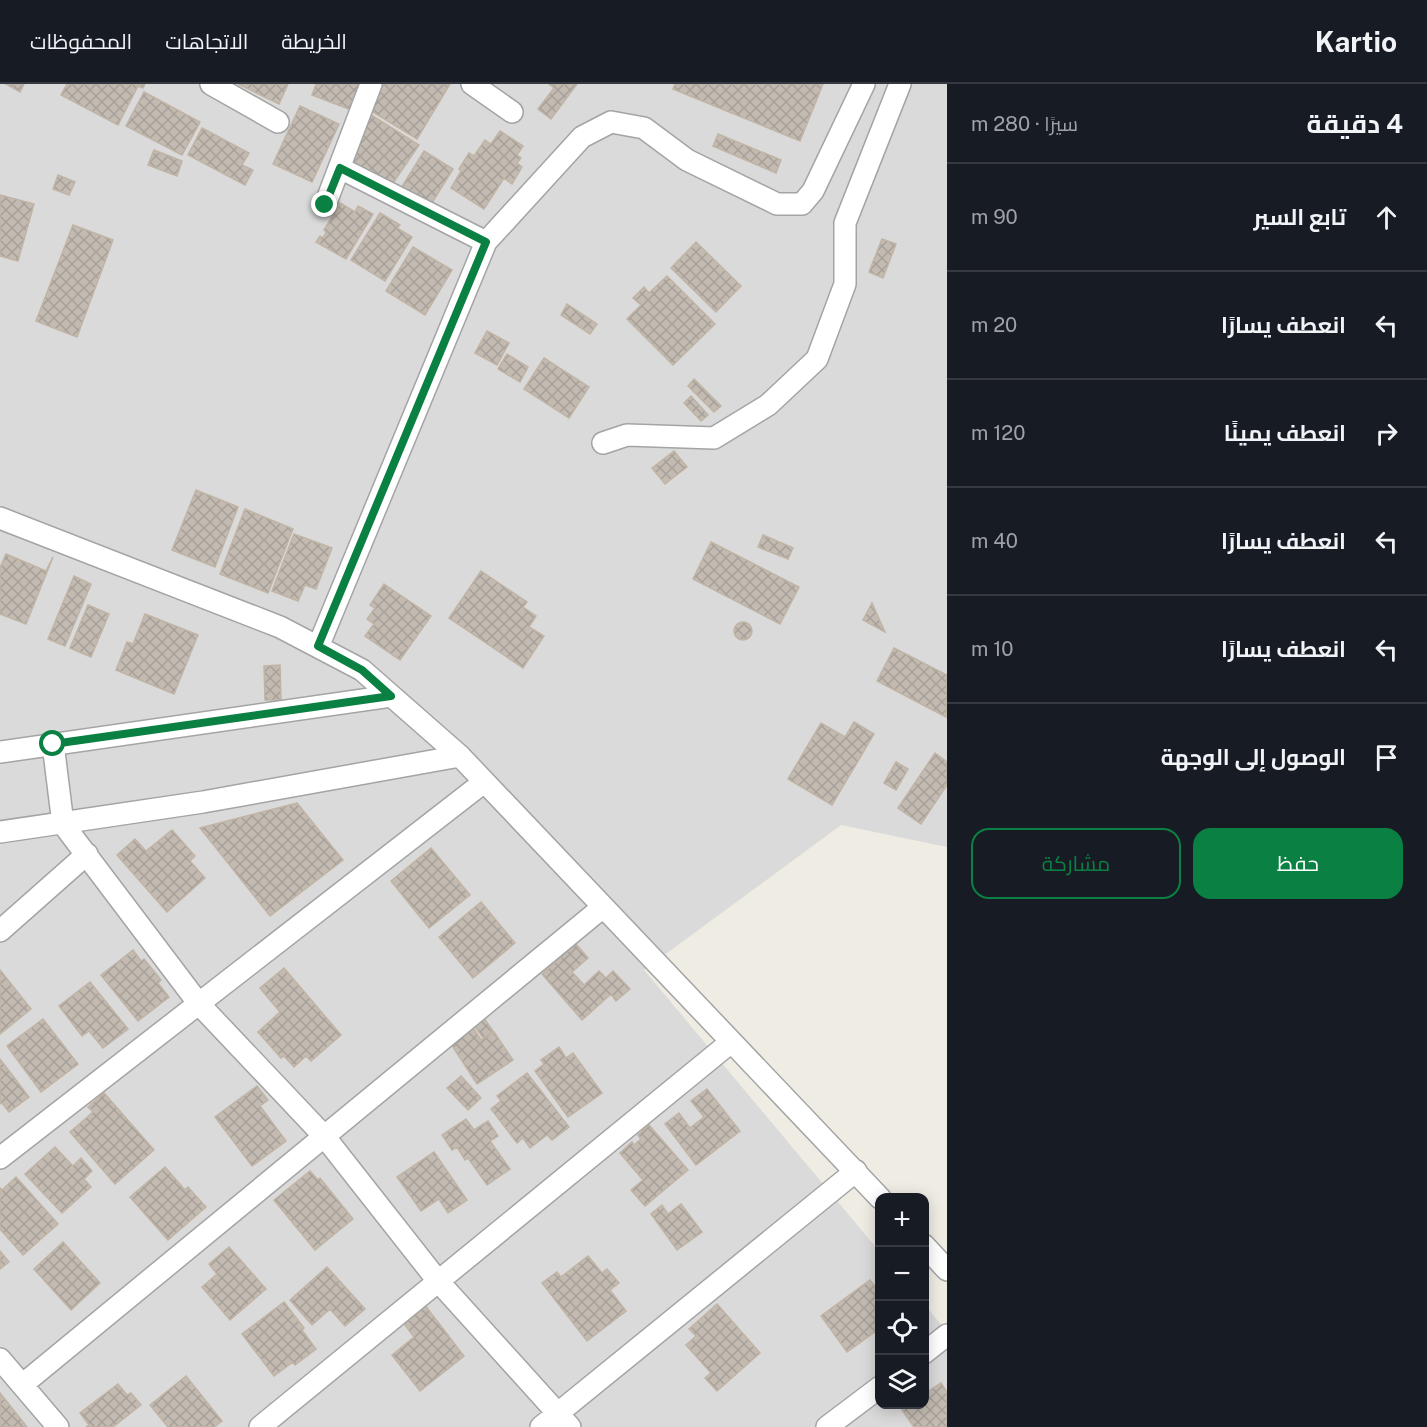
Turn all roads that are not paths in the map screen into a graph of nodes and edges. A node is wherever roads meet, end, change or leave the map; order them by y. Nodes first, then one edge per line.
1 (212, 84) edge
2 (371, 84) edge
3 (472, 84) edge
4 (864, 84) edge
5 (900, 84) edge
6 (512, 112) dead end
7 (278, 122) dead end
8 (340, 168) junction
9 (325, 205) dead end
10 (486, 242) junction
11 (603, 443) dead end
12 (0, 518) edge
13 (318, 646) junction
14 (391, 696) junction
15 (53, 744) junction
16 (0, 752) edge
17 (460, 756) junction
18 (484, 782) junction
19 (63, 824) junction
20 (0, 832) edge
21 (87, 854) junction
22 (603, 907) junction
23 (0, 931) edge
24 (199, 1004) junction
25 (731, 1042) junction
26 (324, 1136) junction
27 (0, 1158) edge
28 (856, 1171) junction
29 (876, 1193) edge
30 (926, 1247) edge
31 (947, 1270) edge
32 (438, 1281) junction
33 (947, 1335) edge
34 (929, 1349) edge
35 (0, 1359) edge
36 (22, 1385) junction
37 (875, 1390) edge
38 (564, 1420) edge
39 (58, 1427) edge
40 (260, 1427) edge
41 (541, 1427) edge
42 (827, 1427) edge

1 - 7 street
2 - 8 street
3 - 6 street
4 - 10 street
5 - 11 street
8 - 9 street
8 - 10 street
10 - 13 street
12 - 13 street
13 - 14 street
14 - 15 street
14 - 17 street
15 - 16 street
15 - 19 street
17 - 18 street
17 - 19 street
18 - 22 street
18 - 24 street
19 - 20 street
19 - 21 street
21 - 23 street
21 - 24 street
22 - 25 street
22 - 26 street
24 - 26 street
24 - 27 street
25 - 28 street
25 - 32 street
26 - 32 street
26 - 36 street
28 - 29 street
28 - 38 street
30 - 31 street
32 - 38 street
32 - 40 street
33 - 34 street
35 - 36 street
36 - 39 street
37 - 42 street
38 - 41 street

